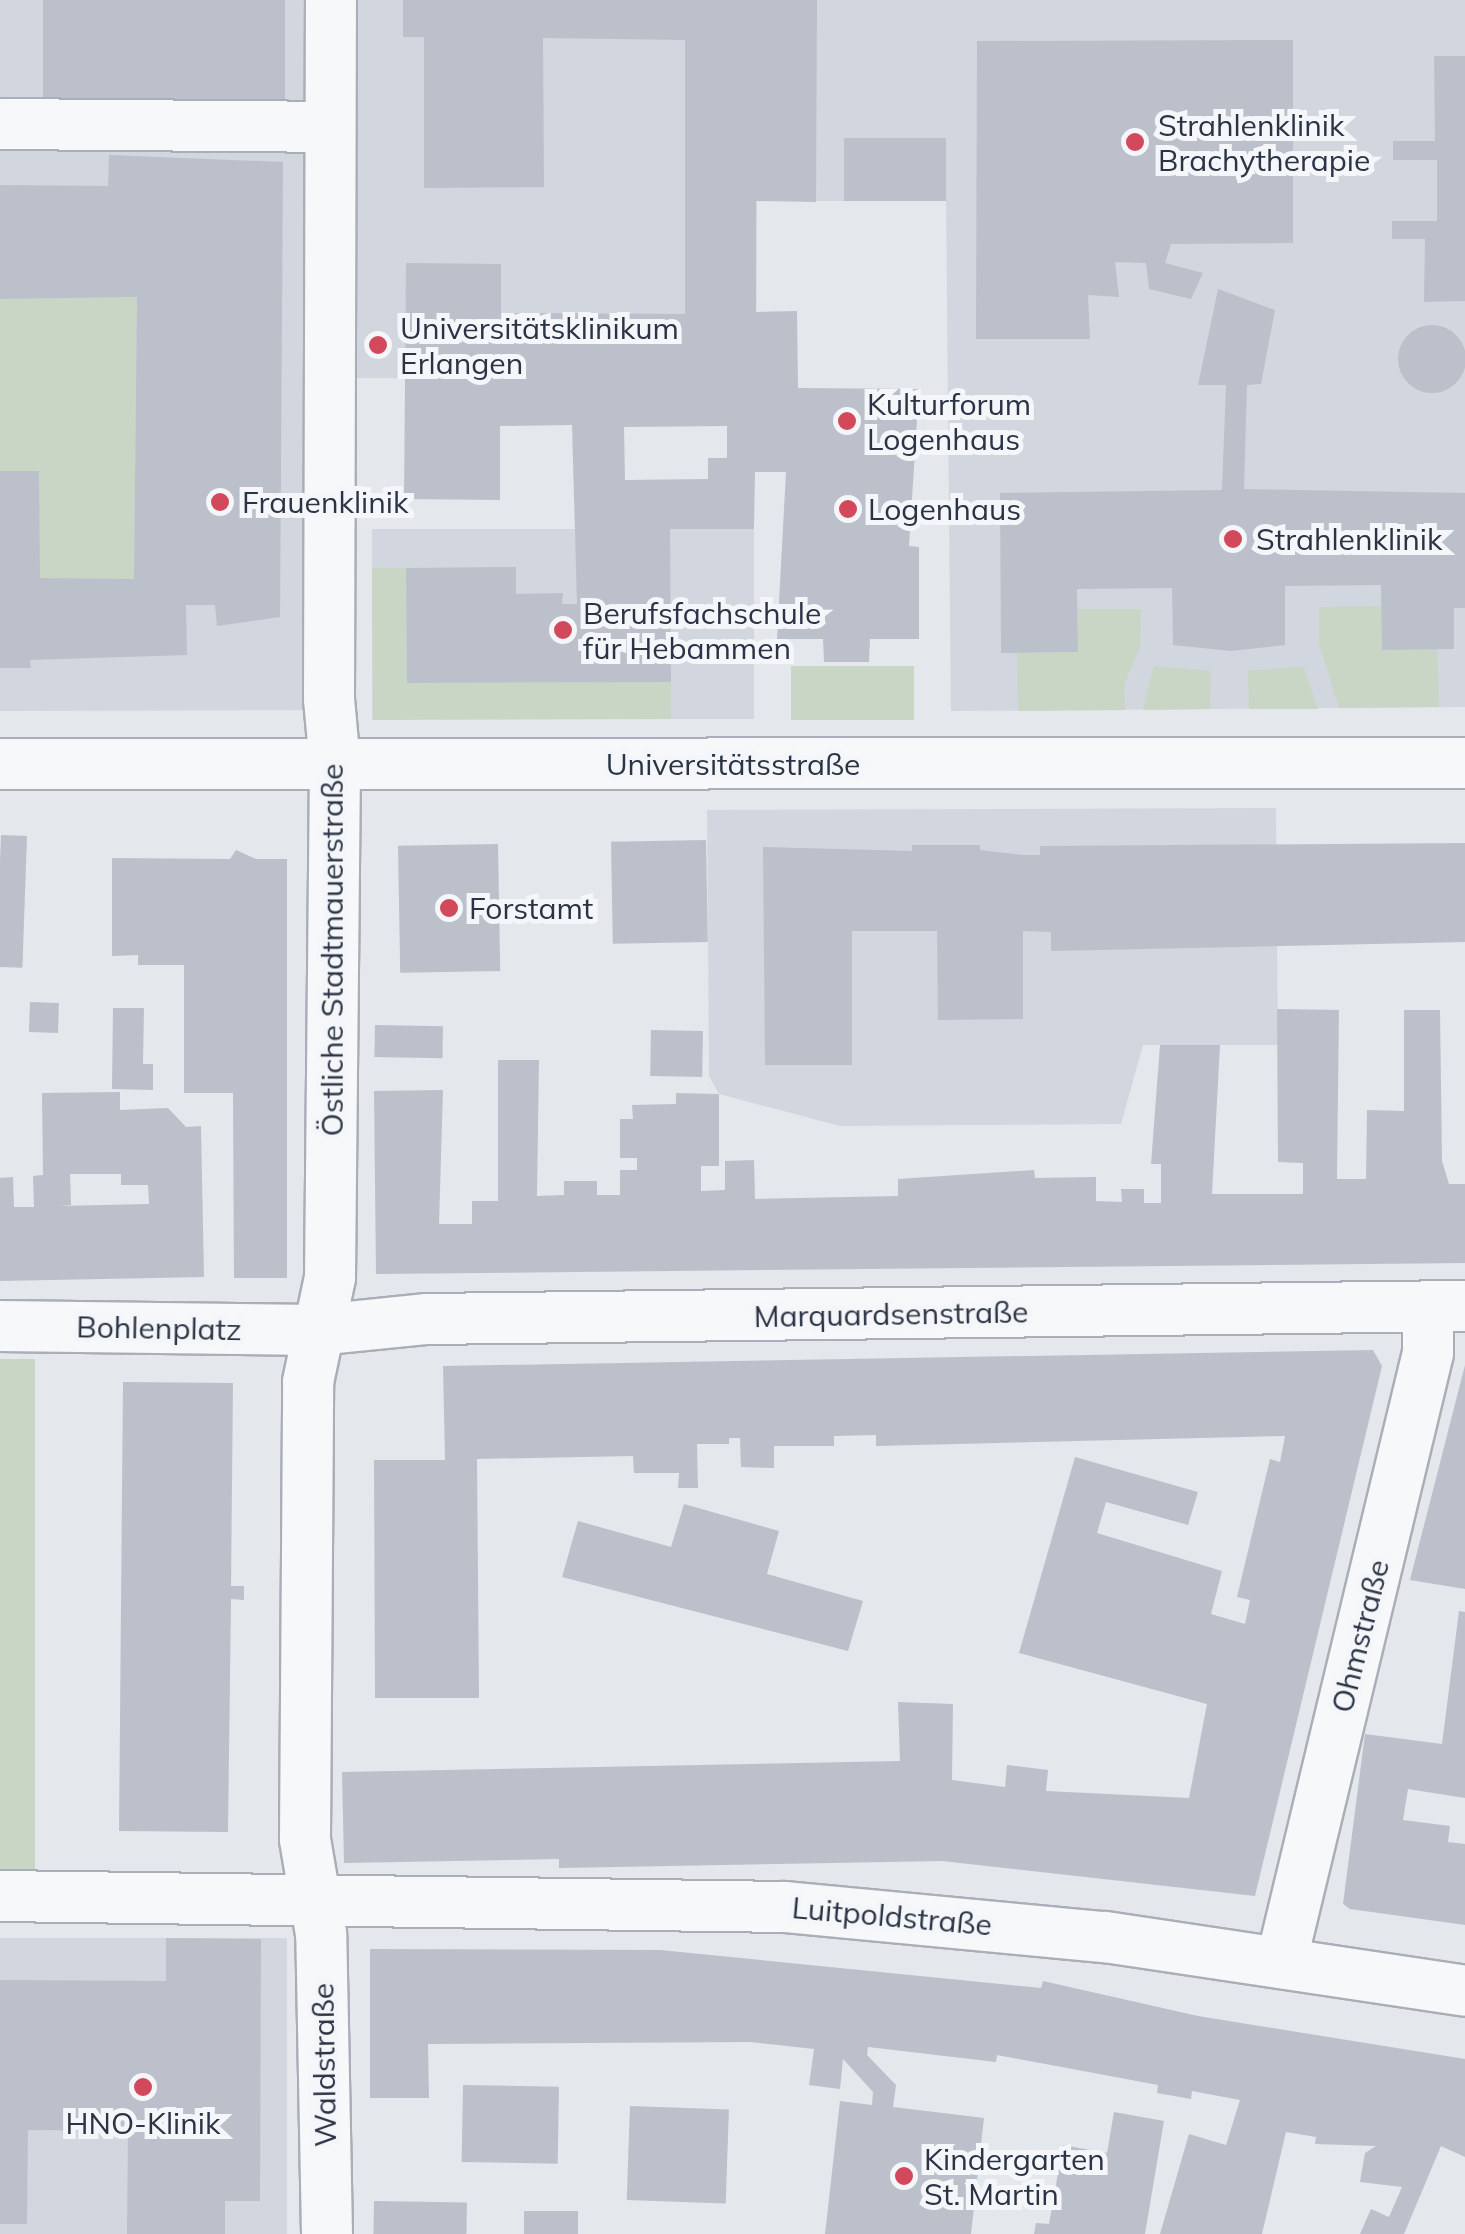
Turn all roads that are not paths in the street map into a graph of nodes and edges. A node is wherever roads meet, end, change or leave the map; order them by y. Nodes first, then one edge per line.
1 (330, 0) edge
2 (0, 124) edge
3 (330, 127) junction
4 (0, 764) edge
5 (335, 764) junction
6 (1465, 764) edge
7 (1447, 1307) edge
8 (0, 1326) edge
9 (318, 1330) junction
10 (0, 1896) edge
11 (316, 1896) junction
12 (1281, 1963) junction
13 (1465, 1991) edge
14 (327, 2234) edge

1 - 3 street, Östliche Stadtmauerstraße
2 - 3 street
3 - 5 street, Östliche Stadtmauerstraße
4 - 5 street, Universitätsstraße
5 - 6 street, Universitätsstraße
5 - 9 street, Östliche Stadtmauerstraße
7 - 9 street, Marquardsenstraße
7 - 12 street, Ohmstraße
8 - 9 street, Bohlenplatz
9 - 11 street, Östliche Stadtmauerstraße
10 - 11 street
11 - 12 street, Luitpoldstraße
11 - 14 street, Waldstraße
12 - 13 street, Luitpoldstraße

